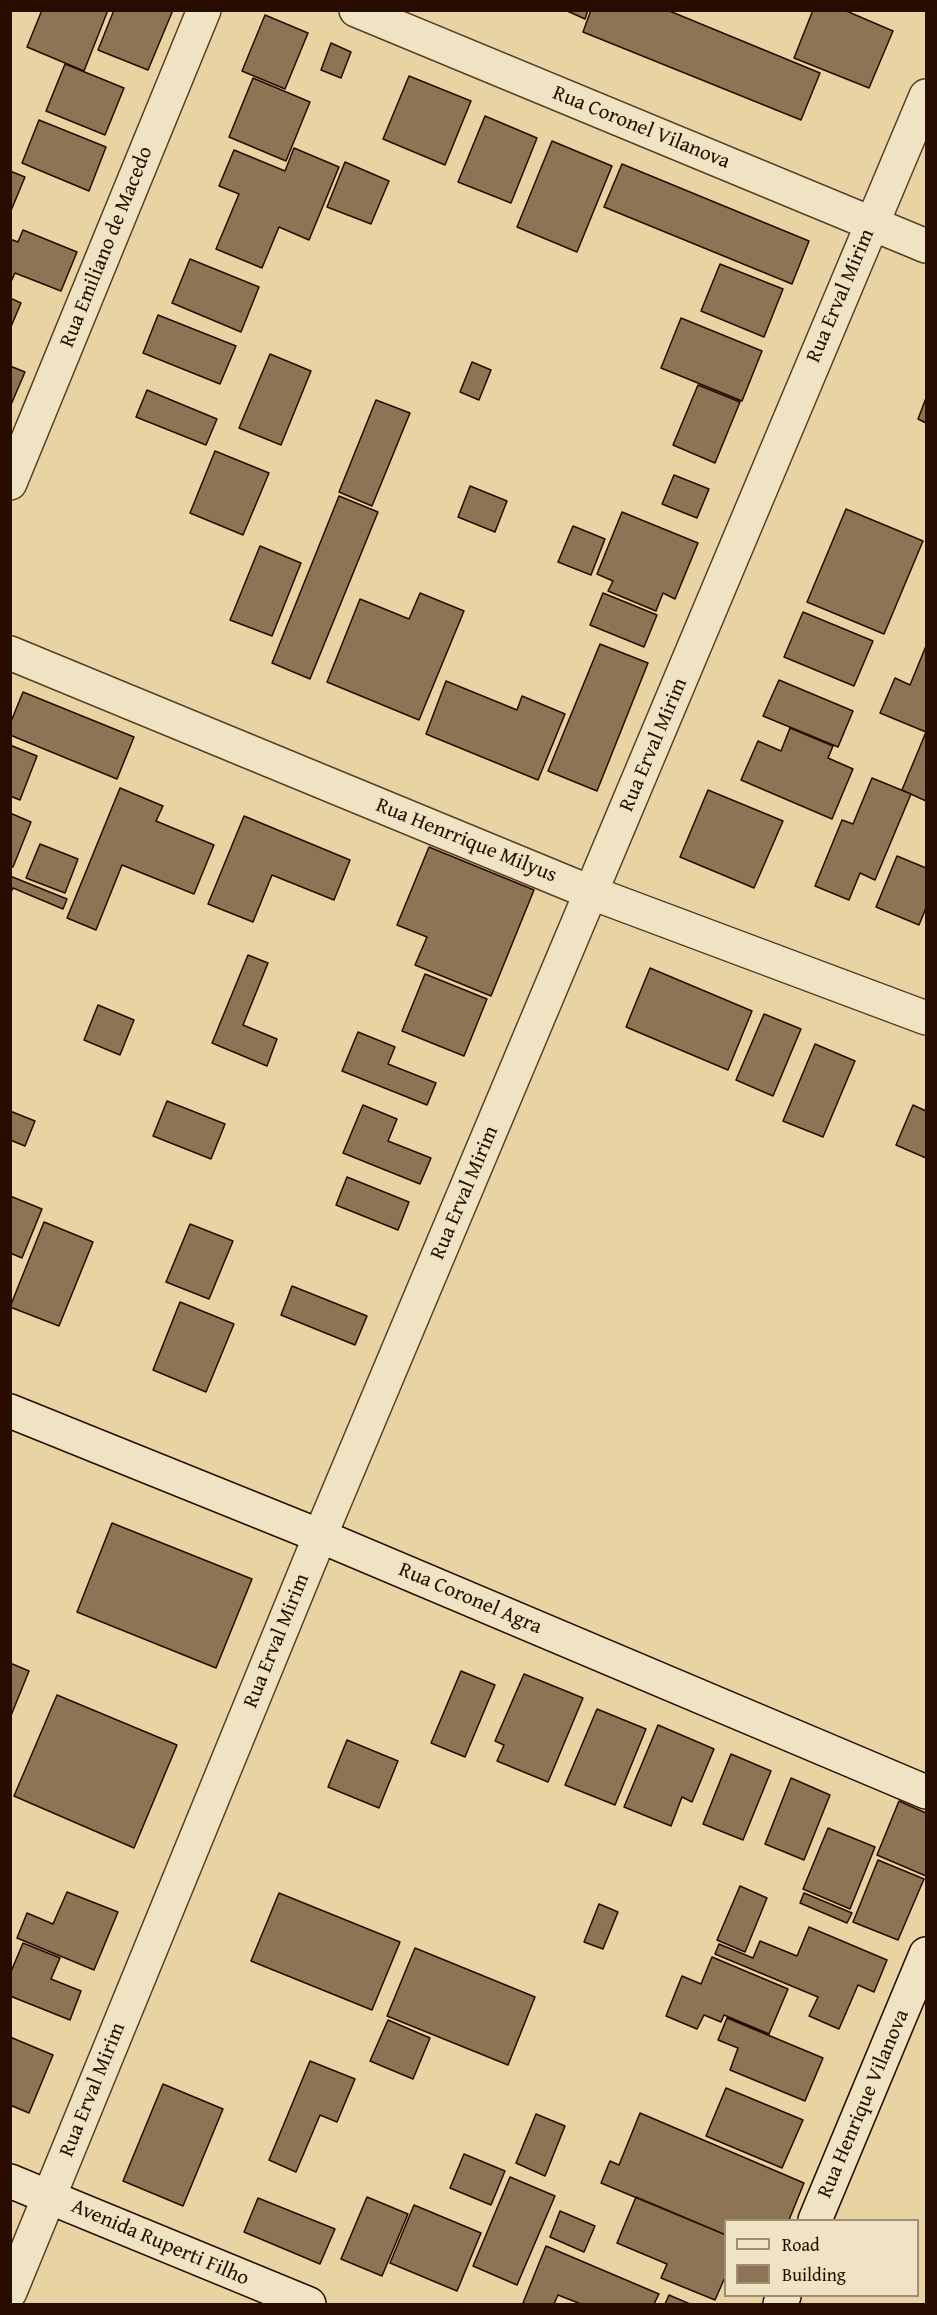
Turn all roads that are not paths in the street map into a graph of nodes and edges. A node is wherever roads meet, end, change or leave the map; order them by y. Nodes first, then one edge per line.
1 (204, 10) edge
2 (356, 10) edge
3 (927, 96) edge
4 (871, 223) junction
5 (927, 246) edge
6 (10, 483) edge
7 (10, 653) edge
8 (592, 893) junction
9 (927, 1018) edge
10 (10, 1411) edge
11 (320, 1536) junction
12 (927, 1792) edge
13 (927, 1954) edge
14 (10, 2181) edge
15 (49, 2197) junction
16 (815, 2219) edge
17 (10, 2292) edge
18 (309, 2304) edge

1 - 6 street, Rua Emiliano de Macedo
2 - 4 street, Rua Coronel Vilanova
3 - 4 street, Rua Erval Mirim
4 - 5 street, Rua Coronel Vilanova
4 - 8 street, Rua Erval Mirim
7 - 8 street, Rua Henrrique Milyus
8 - 9 street, Rua Henrrique Milyus
8 - 11 street, Rua Erval Mirim
10 - 11 street, Rua Coronel Agra
11 - 12 street, Rua Coronel Agra
11 - 15 street, Rua Erval Mirim
13 - 16 street, Rua Henrique Vilanova
14 - 15 street, Avenida Ruperti Filho
15 - 17 street, Rua Erval Mirim
15 - 18 street, Avenida Ruperti Filho

